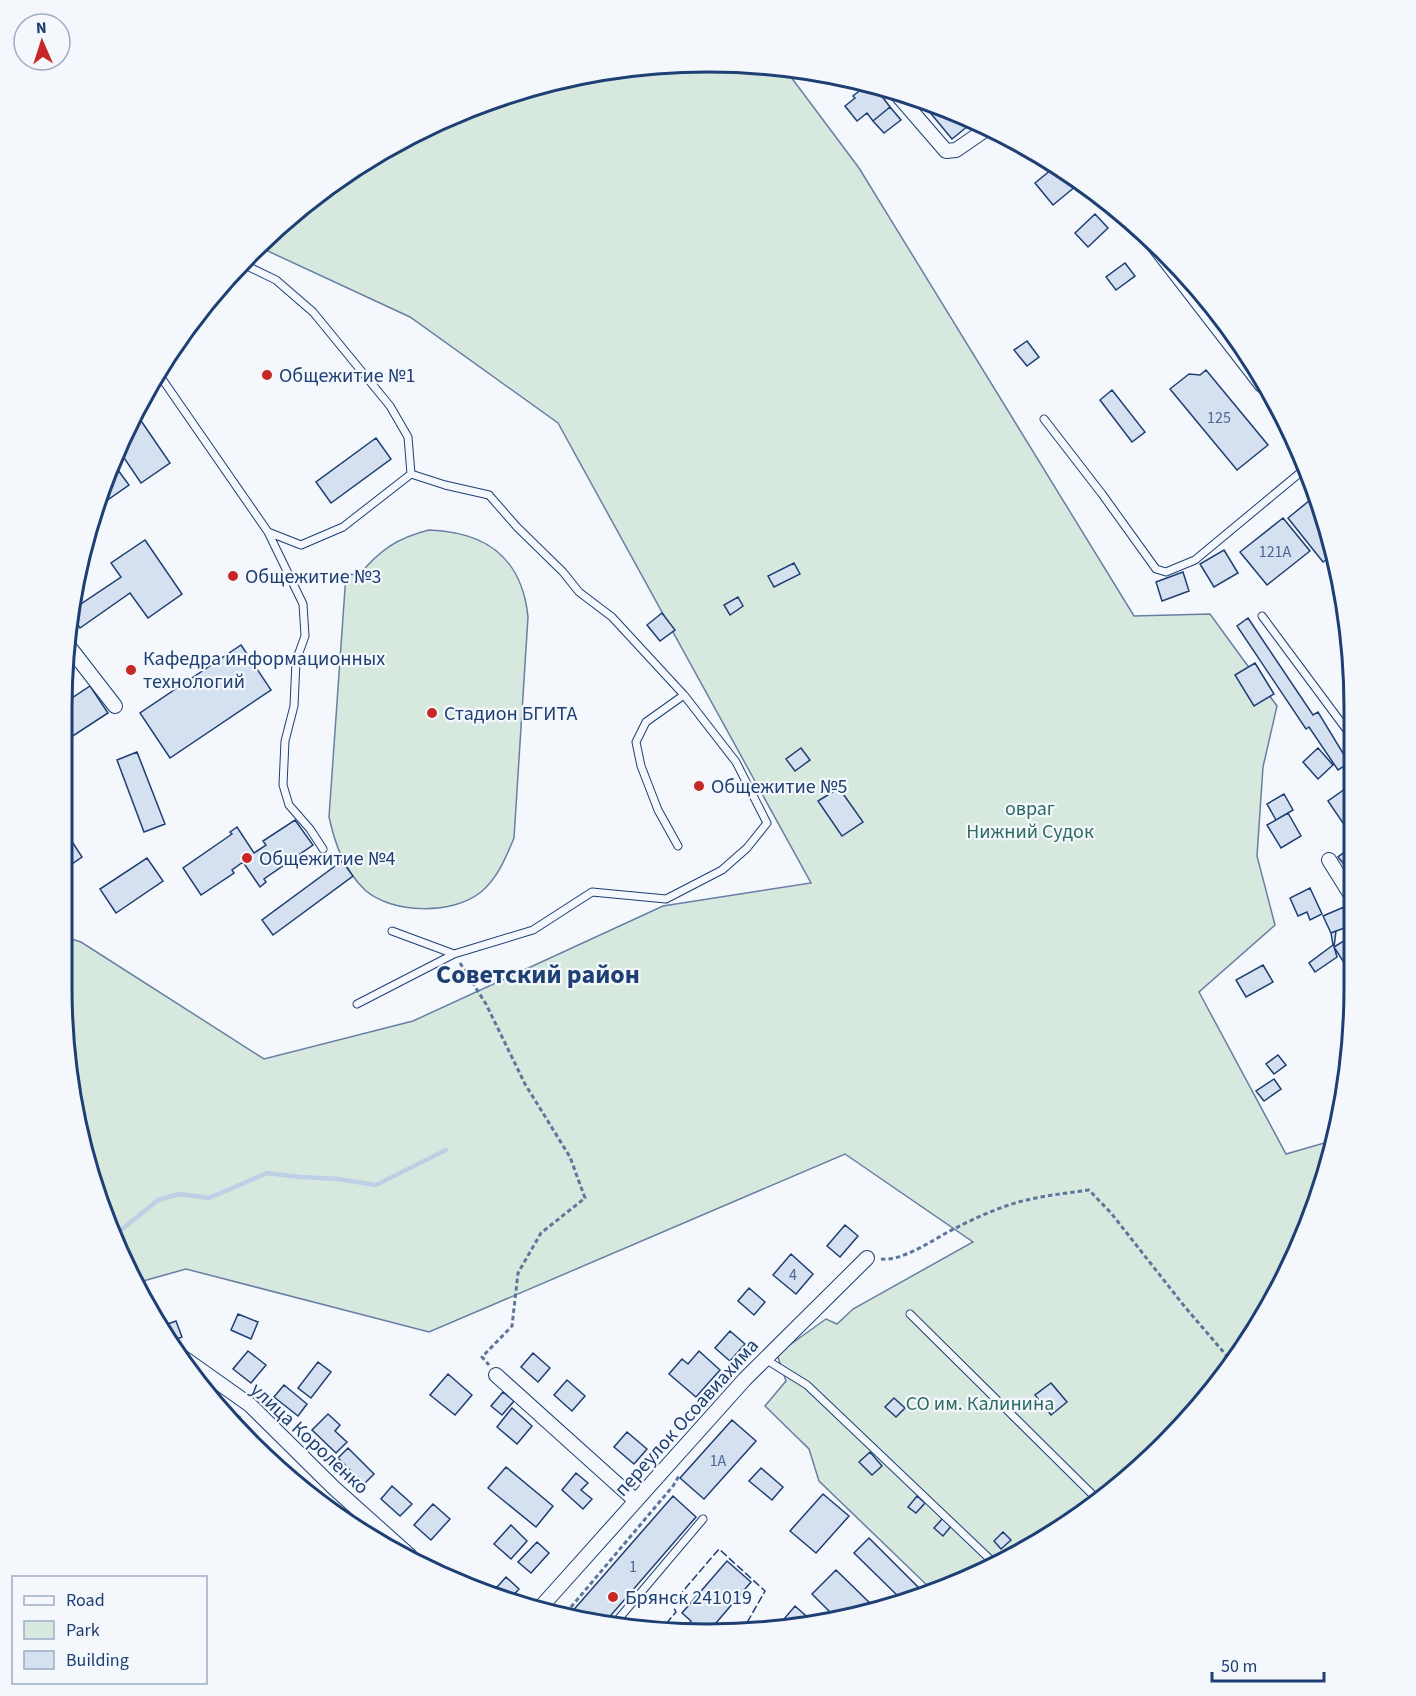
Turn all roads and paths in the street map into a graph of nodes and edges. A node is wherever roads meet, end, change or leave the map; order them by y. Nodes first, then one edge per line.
1 (905, 104) edge
2 (980, 134) edge
3 (250, 267) edge
4 (163, 380) edge
5 (1044, 419) dead end
6 (411, 474) junction
7 (1299, 474) edge
8 (268, 532) junction
9 (1262, 616) dead end
10 (74, 653) edge
11 (684, 695) junction
12 (115, 705) dead end
13 (1344, 726) edge
14 (678, 846) dead end
15 (323, 849) dead end
16 (1329, 860) dead end
17 (1344, 884) edge
18 (392, 931) dead end
19 (454, 954) junction
20 (357, 1004) dead end
21 (867, 1258) joint
22 (910, 1314) dead end
23 (1227, 1356) edge
24 (765, 1359) junction
25 (198, 1368) edge
26 (496, 1375) joint
27 (686, 1468) dead end
28 (1093, 1495) edge
29 (636, 1501) junction
30 (703, 1519) dead end
31 (392, 1540) edge
32 (989, 1558) edge
33 (545, 1602) edge
34 (570, 1609) edge
35 (619, 1618) edge

1 - 2 street
3 - 6 lane
4 - 8 lane
5 - 7 lane
6 - 8 lane
6 - 11 lane
8 - 15 lane
9 - 13 lane
10 - 12 street
11 - 14 lane
11 - 19 lane
16 - 17 street
18 - 19 lane
19 - 20 lane
19 - 26 path
21 - 23 path
21 - 24 street, переулок Осоавиахима
22 - 28 lane
24 - 29 street, переулок Осоавиахима
24 - 32 lane
25 - 31 street, улица Короленко
26 - 29 street
27 - 34 path
29 - 33 street, переулок Осоавиахима
30 - 35 lane

